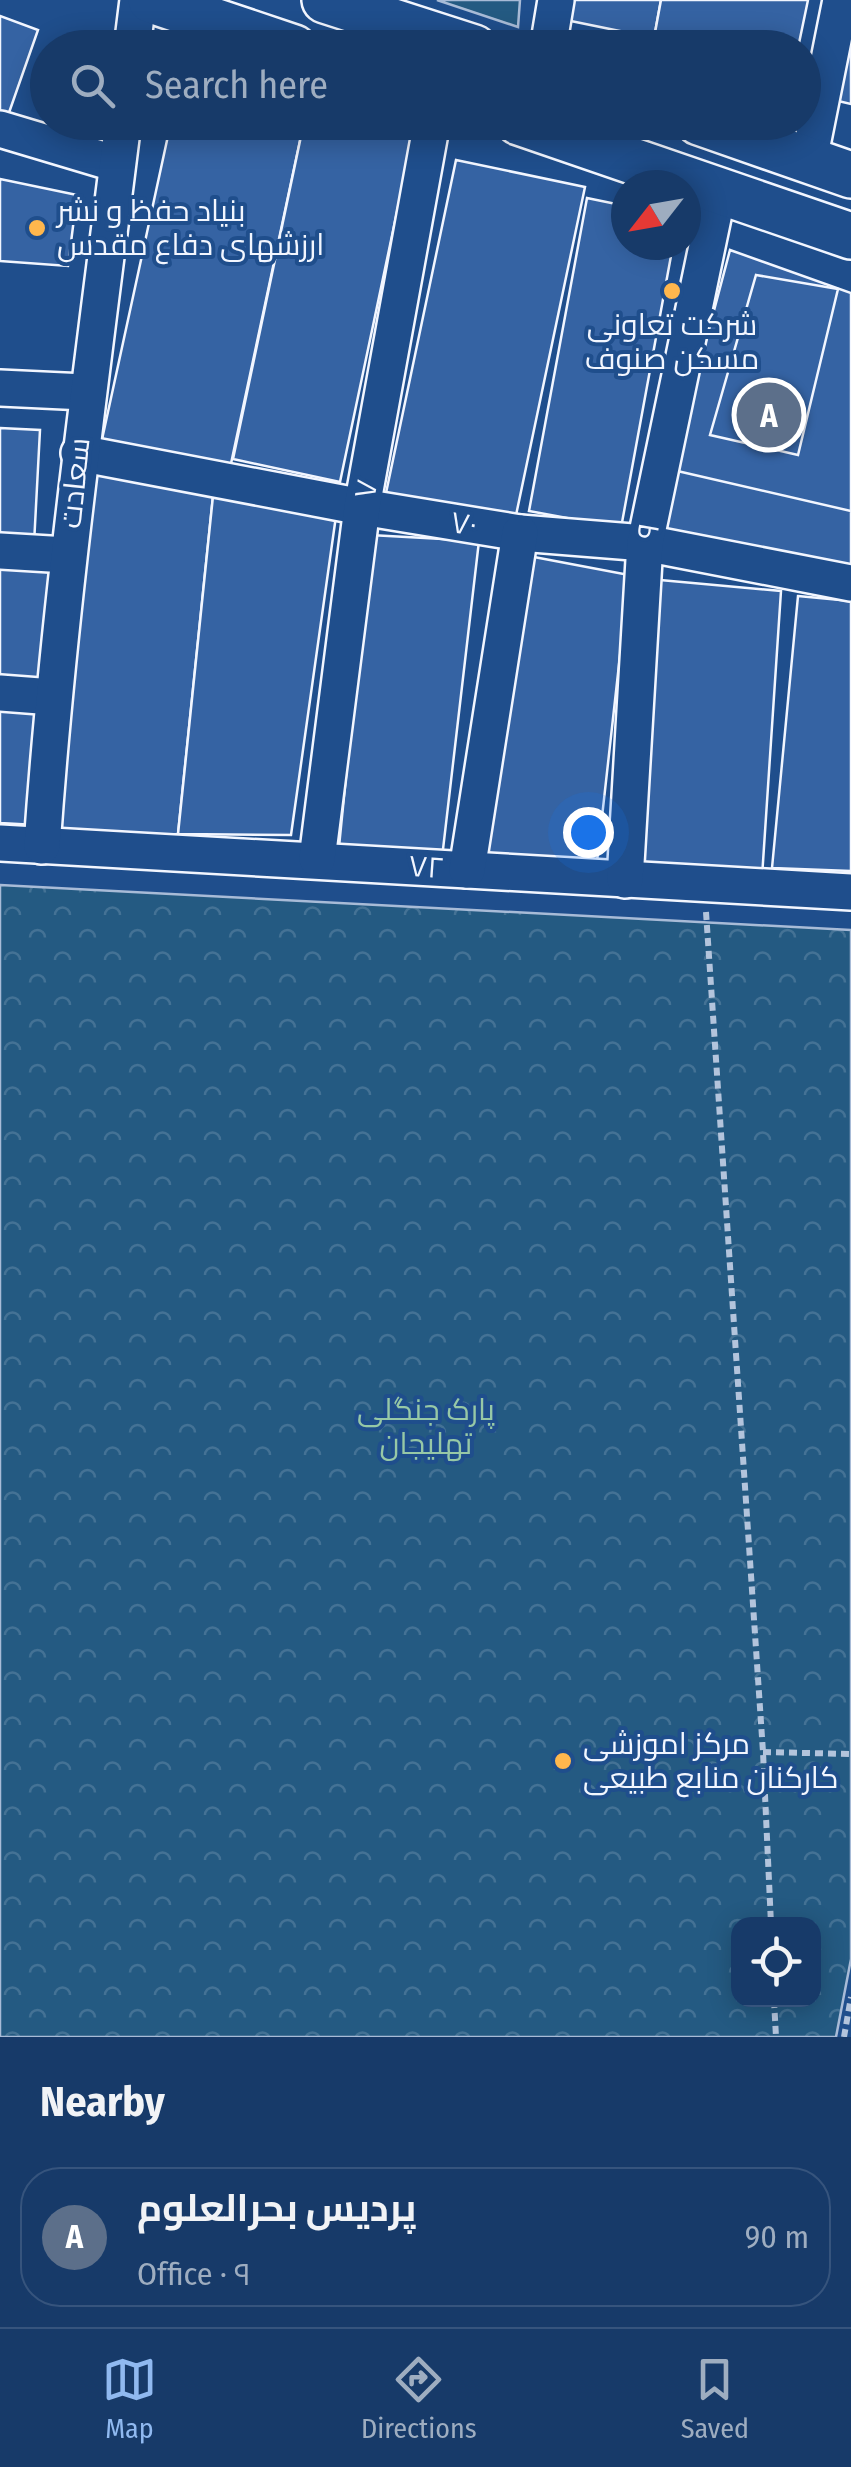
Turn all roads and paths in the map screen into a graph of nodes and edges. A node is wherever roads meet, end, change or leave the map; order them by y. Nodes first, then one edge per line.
1 (138, 0) edge
2 (150, 0) edge
3 (556, 0) edge
4 (841, 0) edge
5 (347, 3) edge
6 (134, 30) edge
7 (240, 30) edge
8 (423, 30) edge
9 (551, 30) edge
10 (0, 129) edge
11 (30, 138) edge
12 (37, 140) edge
13 (120, 140) edge
14 (429, 140) edge
15 (573, 140) edge
16 (751, 140) edge
17 (118, 164) junction
18 (830, 167) edge
19 (719, 189) junction
20 (851, 236) edge
21 (0, 388) edge
22 (85, 392) junction
23 (78, 453) junction
24 (362, 507) junction
25 (520, 533) junction
26 (645, 543) junction
27 (0, 551) edge
28 (67, 555) junction
29 (851, 583) edge
30 (0, 693) edge
31 (52, 696) junction
32 (0, 843) edge
33 (42, 846) junction
34 (317, 859) junction
35 (467, 870) junction
36 (626, 880) junction
37 (704, 886) junction
38 (851, 892) edge
39 (764, 1752) junction
40 (851, 1754) edge
41 (771, 1917) edge
42 (851, 1997) edge
43 (774, 2007) edge
44 (776, 2037) edge
45 (844, 2037) edge

1 - 6 street
2 - 7 main road
3 - 9 street
4 - 18 street
5 - 8 main road
10 - 11 street
12 - 17 street
13 - 17 street, سعادت
14 - 24 street, ۷
15 - 19 main road
16 - 18 main road
17 - 22 street, سعادت
19 - 20 main road
19 - 26 street, ۹
21 - 22 street
22 - 23 street, سعادت
23 - 24 street, ۷۰
23 - 28 street, سعادت
24 - 25 street, ۷۰
24 - 34 street, ۷
25 - 26 street, ۷۰
25 - 35 street
26 - 29 street, ۷۰
26 - 36 street, ۹
27 - 28 street
28 - 31 street, سعادت
30 - 31 street
31 - 33 street, سعادت
32 - 33 street, ۷۲
33 - 34 street, ۷۲
34 - 35 street, ۷۲
35 - 36 street, ۷۲
36 - 37 street, ۷۲
37 - 38 street, ۷۲
37 - 39 path
39 - 40 path
39 - 41 path
42 - 45 path
43 - 44 path

